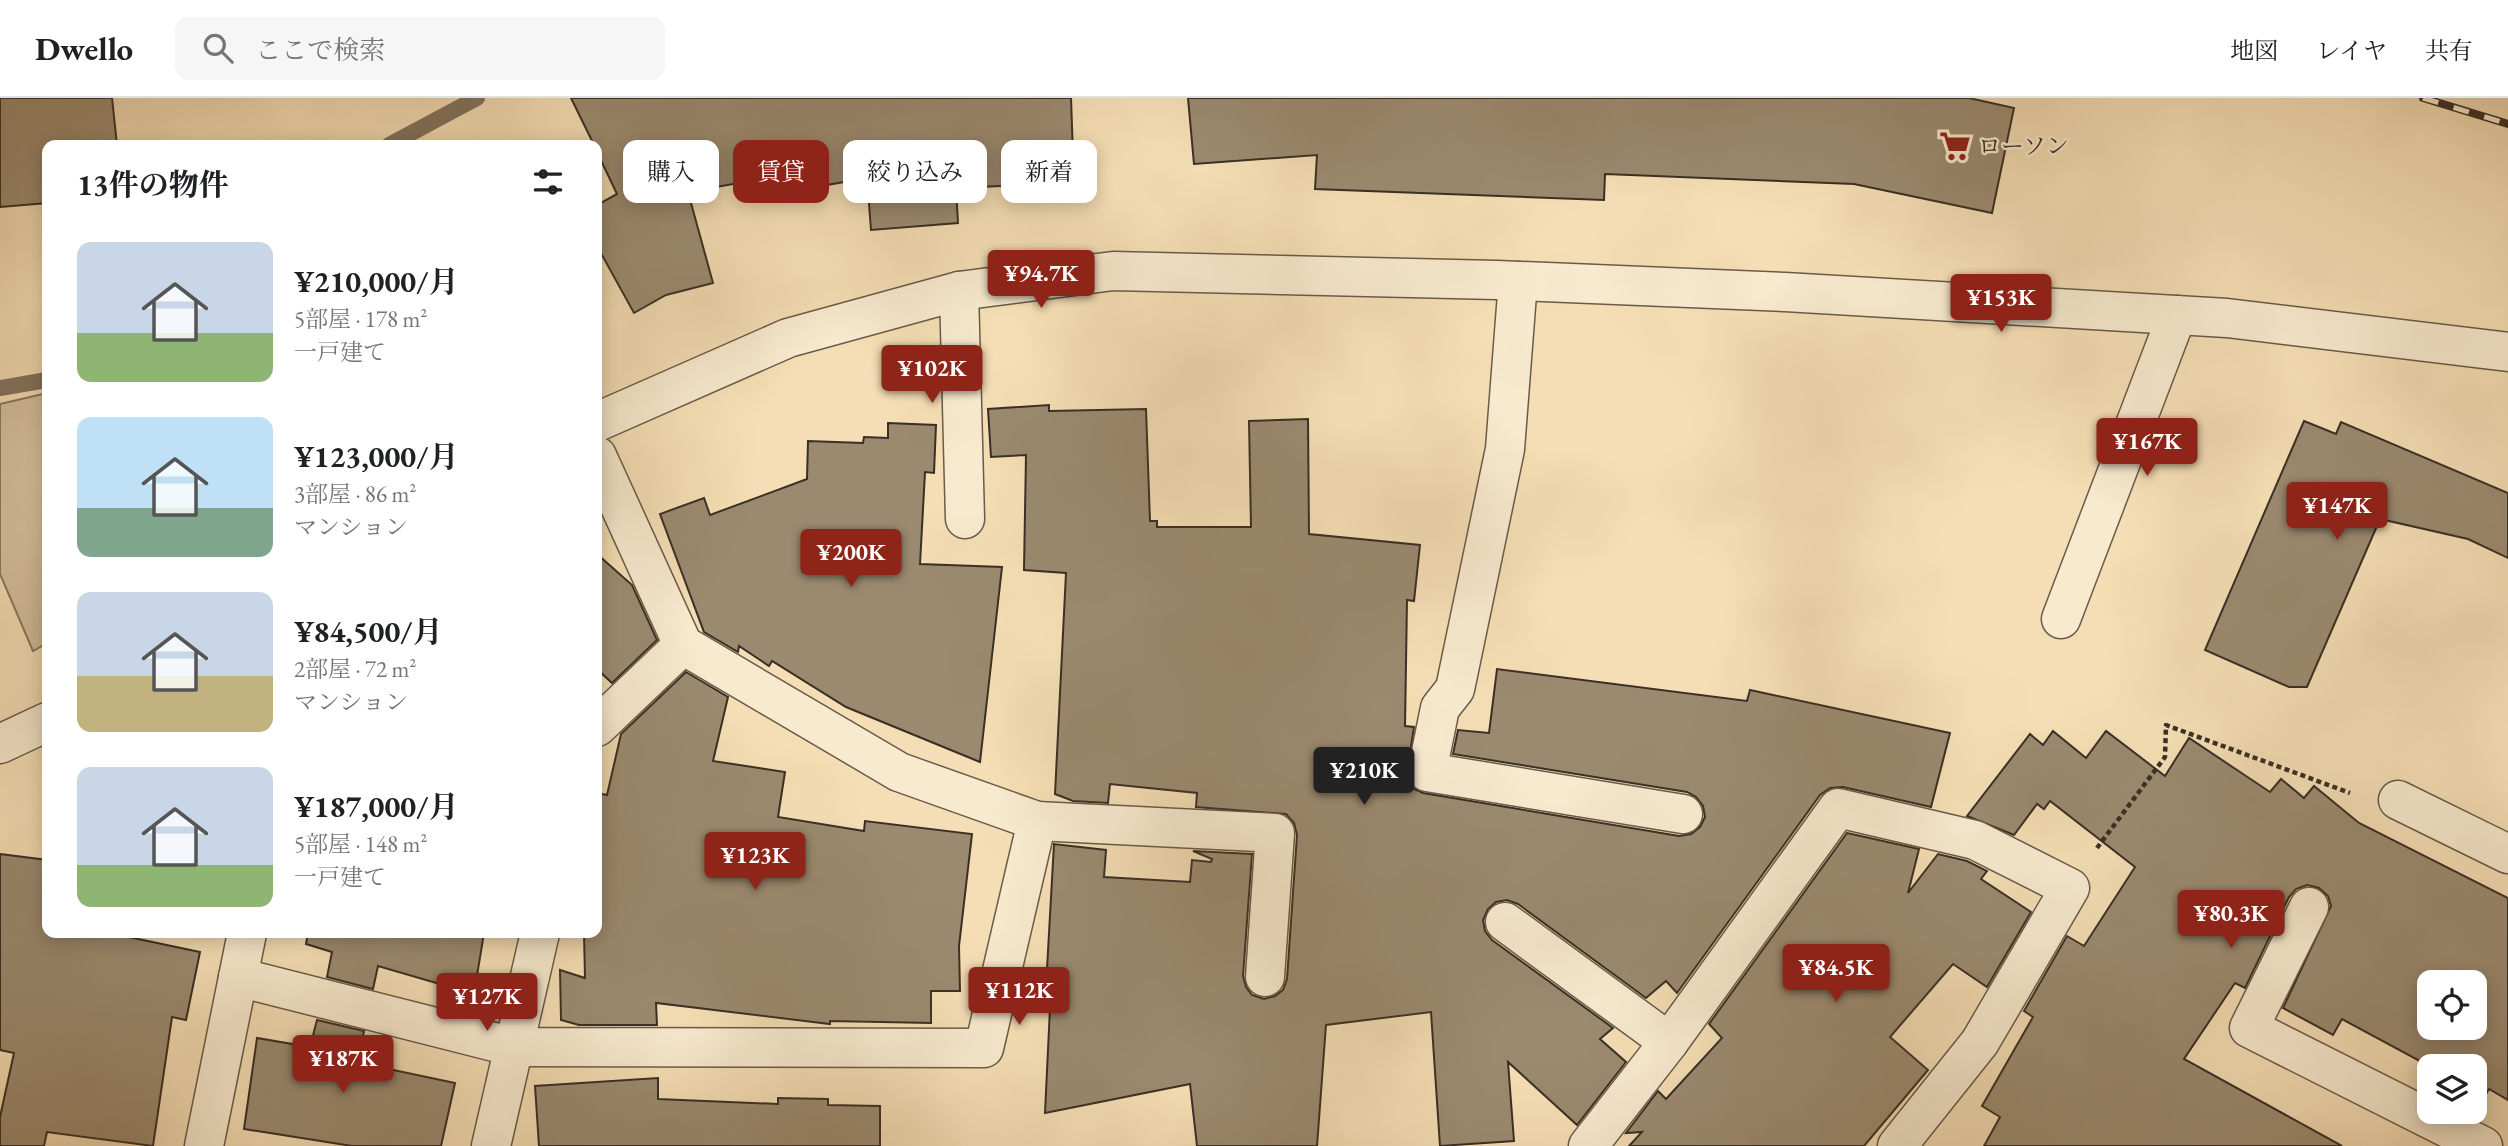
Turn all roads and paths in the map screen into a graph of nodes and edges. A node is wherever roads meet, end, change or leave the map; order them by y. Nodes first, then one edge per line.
1 (1518, 281) junction
2 (959, 290) junction
3 (2177, 315) junction
4 (2508, 352) edge
5 (602, 420) edge
6 (602, 467) edge
7 (965, 519) dead end
8 (2061, 619) dead end
9 (683, 645) junction
10 (602, 722) edge
11 (42, 724) edge
12 (0, 744) edge
13 (2398, 800) joint
14 (1684, 814) dead end
15 (1037, 821) junction
16 (2508, 855) edge
17 (2068, 888) junction
18 (2309, 907) dead end
19 (1505, 922) dead end
20 (246, 938) edge
21 (539, 938) edge
22 (238, 977) junction
23 (1265, 977) dead end
24 (1669, 1042) junction
25 (514, 1047) junction
26 (2508, 1133) edge
27 (1903, 1144) edge
28 (204, 1146) edge
29 (491, 1146) edge
30 (1588, 1146) edge
31 (2483, 1146) edge
32 (2500, 1146) edge

1 - 2 street
1 - 3 street
1 - 14 street
2 - 5 street
2 - 7 street
3 - 4 street
3 - 8 street
6 - 9 street
9 - 10 street
9 - 15 street
11 - 12 street
13 - 16 street
13 - 17 path
15 - 23 street
15 - 25 street
17 - 24 street
17 - 27 street
18 - 31 street
19 - 24 street
20 - 22 street
21 - 25 street
22 - 25 street
22 - 28 street
24 - 30 street
25 - 29 street
26 - 32 street

